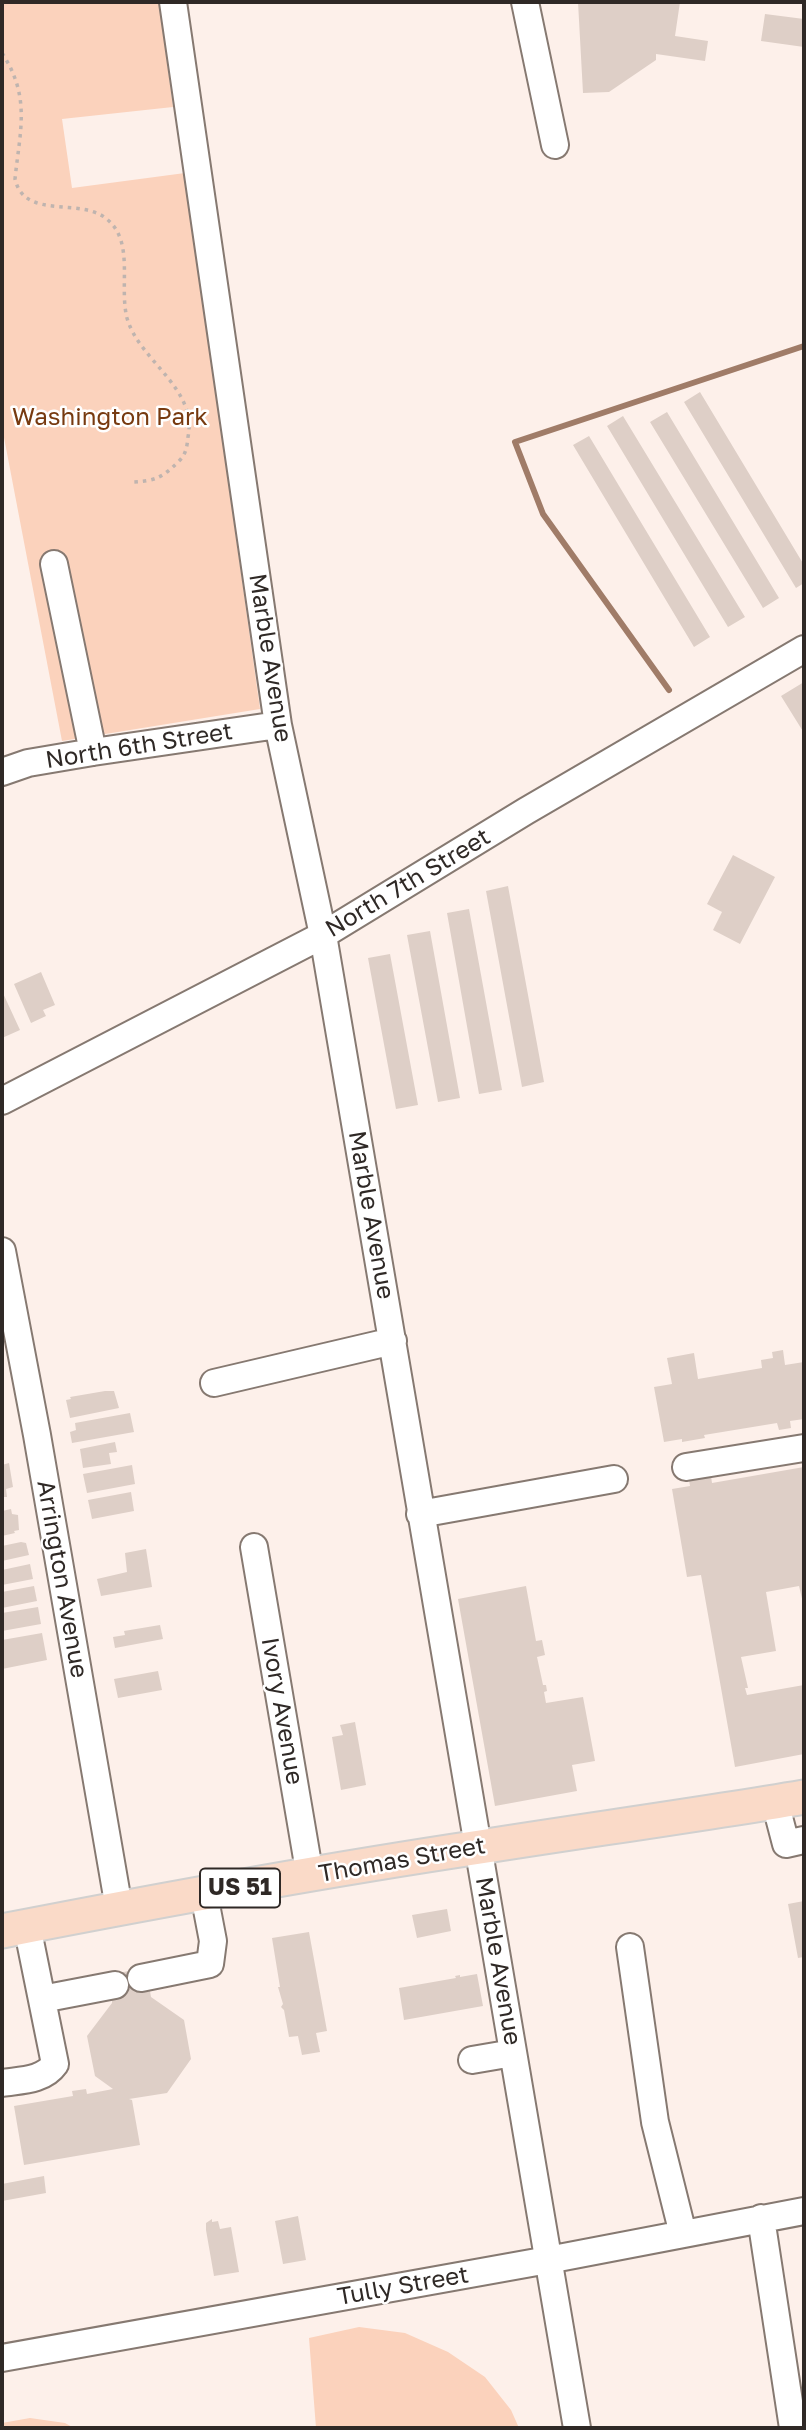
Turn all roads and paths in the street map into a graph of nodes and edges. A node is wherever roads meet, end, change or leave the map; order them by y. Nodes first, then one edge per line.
1 (173, 2) edge
2 (525, 2) edge
3 (2, 53) edge
4 (555, 145) dead end
5 (133, 482) dead end
6 (54, 564) dead end
7 (804, 649) edge
8 (278, 725) junction
9 (93, 752) junction
10 (2, 772) edge
11 (323, 935) junction
12 (2, 1101) edge
13 (2, 1251) edge
14 (393, 1341) junction
15 (214, 1383) dead end
16 (804, 1448) edge
17 (686, 1466) dead end
18 (614, 1479) dead end
19 (420, 1514) junction
20 (254, 1547) dead end
21 (790, 1799) edge
22 (804, 1840) edge
23 (478, 1847) junction
24 (310, 1876) junction
25 (204, 1894) junction
26 (119, 1908) junction
27 (15, 1929) edge
28 (630, 1947) dead end
29 (141, 1978) dead end
30 (115, 1985) dead end
31 (42, 1999) junction
32 (513, 2053) junction
33 (472, 2060) dead end
34 (2, 2083) edge
35 (804, 2211) edge
36 (761, 2218) junction
37 (683, 2234) junction
38 (548, 2260) junction
39 (2, 2358) edge
40 (577, 2428) edge
41 (793, 2428) edge

1 - 8 street, Marble Avenue
2 - 4 street
3 - 5 path
6 - 9 street
7 - 11 street, North 7th Street
8 - 9 street, North 6th Street
8 - 11 street, Marble Avenue
9 - 10 street, North 6th Street
11 - 12 street, North 7th Street
11 - 14 street, Marble Avenue
13 - 26 street, Arrington Avenue
14 - 15 street
14 - 19 street, Marble Avenue
16 - 17 street
18 - 19 street
19 - 23 street, Marble Avenue
20 - 24 street, Ivory Avenue
21 - 22 street
21 - 23 main road, Thomas Street / US 51
23 - 24 main road, Thomas Street / US 51
23 - 32 street, Marble Avenue
24 - 25 main road, Thomas Street / US 51
25 - 26 main road, Thomas Street / US 51
25 - 29 street
26 - 27 main road, Thomas Street / US 51
27 - 31 street
28 - 37 street
30 - 31 street
31 - 34 street
32 - 33 street
32 - 38 street, Marble Avenue
35 - 36 street, Tully Street
36 - 37 street, Tully Street
36 - 41 street
37 - 38 street, Tully Street
38 - 39 street, Tully Street
38 - 40 street, Marble Avenue

